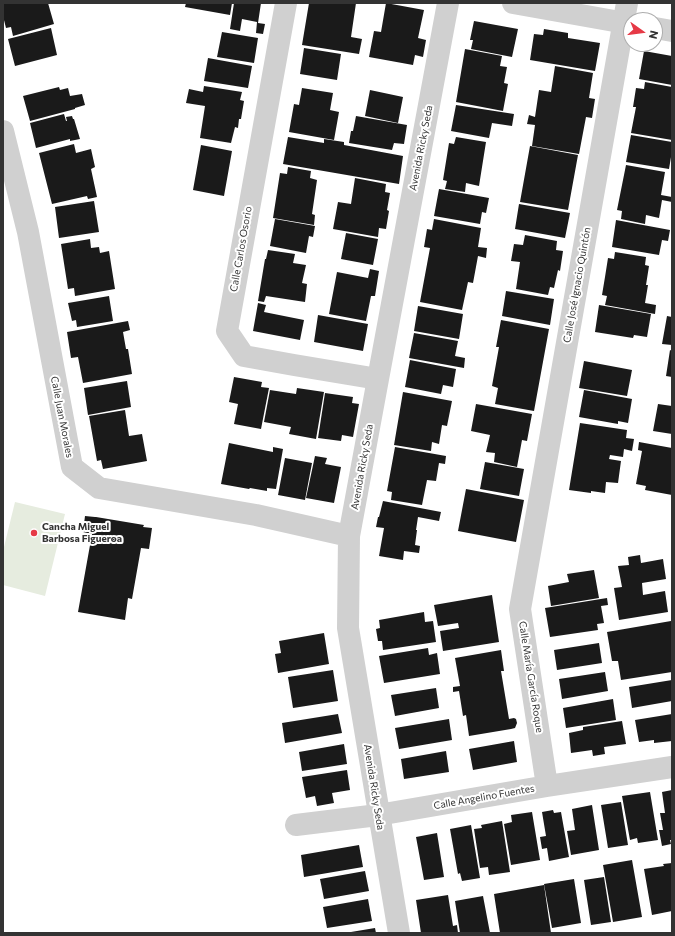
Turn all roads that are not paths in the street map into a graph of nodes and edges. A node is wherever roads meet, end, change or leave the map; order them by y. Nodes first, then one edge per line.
1 (286, 3) edge
2 (448, 3) edge
3 (513, 3) edge
4 (623, 17) edge
5 (623, 39) edge
6 (3, 131) edge
7 (378, 379) junction
8 (349, 536) junction
9 (528, 568) joint
10 (672, 767) edge
11 (547, 786) junction
12 (378, 815) junction
13 (296, 826) dead end
14 (399, 933) edge

1 - 7 street, Calle Carlos Osorio
2 - 7 street, Avenida Ricky Seda
3 - 4 street
5 - 9 street, Calle José Ignacio Quintón
6 - 8 street, Calle Juan Morales
7 - 8 street, Avenida Ricky Seda
8 - 12 street, Avenida Ricky Seda
9 - 11 street, Calle María García Roque
10 - 11 street, Calle Angelino Fuentes
11 - 12 street, Calle Angelino Fuentes
12 - 13 street, Calle Angelino Fuentes
12 - 14 street, Avenida Ricky Seda

